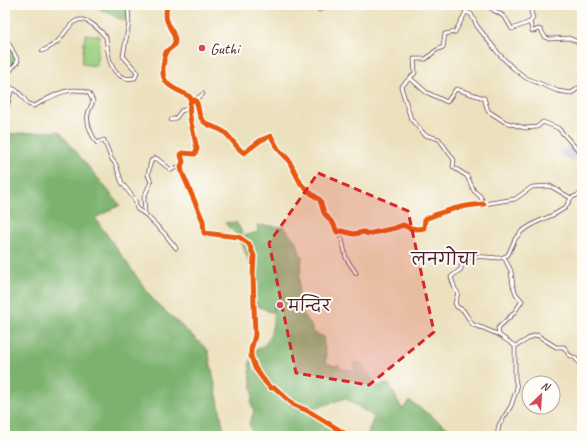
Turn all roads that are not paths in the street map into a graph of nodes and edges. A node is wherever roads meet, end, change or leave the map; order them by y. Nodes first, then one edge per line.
1 (128, 5) edge
2 (167, 5) edge
3 (331, 5) edge
4 (462, 5) edge
5 (490, 5) edge
6 (534, 5) edge
7 (319, 10) dead end
8 (466, 12) junction
9 (530, 22) junction
10 (5, 36) edge
11 (582, 44) edge
12 (42, 51) dead end
13 (5, 75) edge
14 (410, 78) junction
15 (5, 81) edge
16 (582, 86) edge
17 (14, 89) junction
18 (203, 94) dead end
19 (191, 100) junction
20 (195, 100) junction
21 (190, 108) junction
22 (5, 110) edge
23 (171, 120) dead end
24 (582, 152) edge
25 (181, 166) junction
26 (582, 193) edge
27 (571, 198) junction
28 (484, 204) junction
29 (145, 214) junction
30 (337, 232) junction
31 (176, 248) dead end
32 (504, 257) junction
33 (356, 273) dead end
34 (499, 335) junction
35 (516, 346) junction
36 (582, 366) edge
37 (349, 436) edge
38 (497, 436) edge

1 - 12 street
2 - 19 street
3 - 7 street
4 - 8 street
5 - 9 street
6 - 9 street
8 - 14 street
8 - 16 street
9 - 11 street
10 - 13 street
14 - 24 street
14 - 28 street
15 - 17 street
17 - 22 street
17 - 29 street
18 - 20 street
19 - 20 street
19 - 21 street
20 - 30 street
21 - 23 street
21 - 25 street
25 - 29 street
25 - 37 street
26 - 27 street
27 - 28 street
27 - 32 street
28 - 30 street
29 - 31 street
30 - 33 street
32 - 34 street
32 - 34 street
34 - 35 street
35 - 36 street
35 - 38 street

